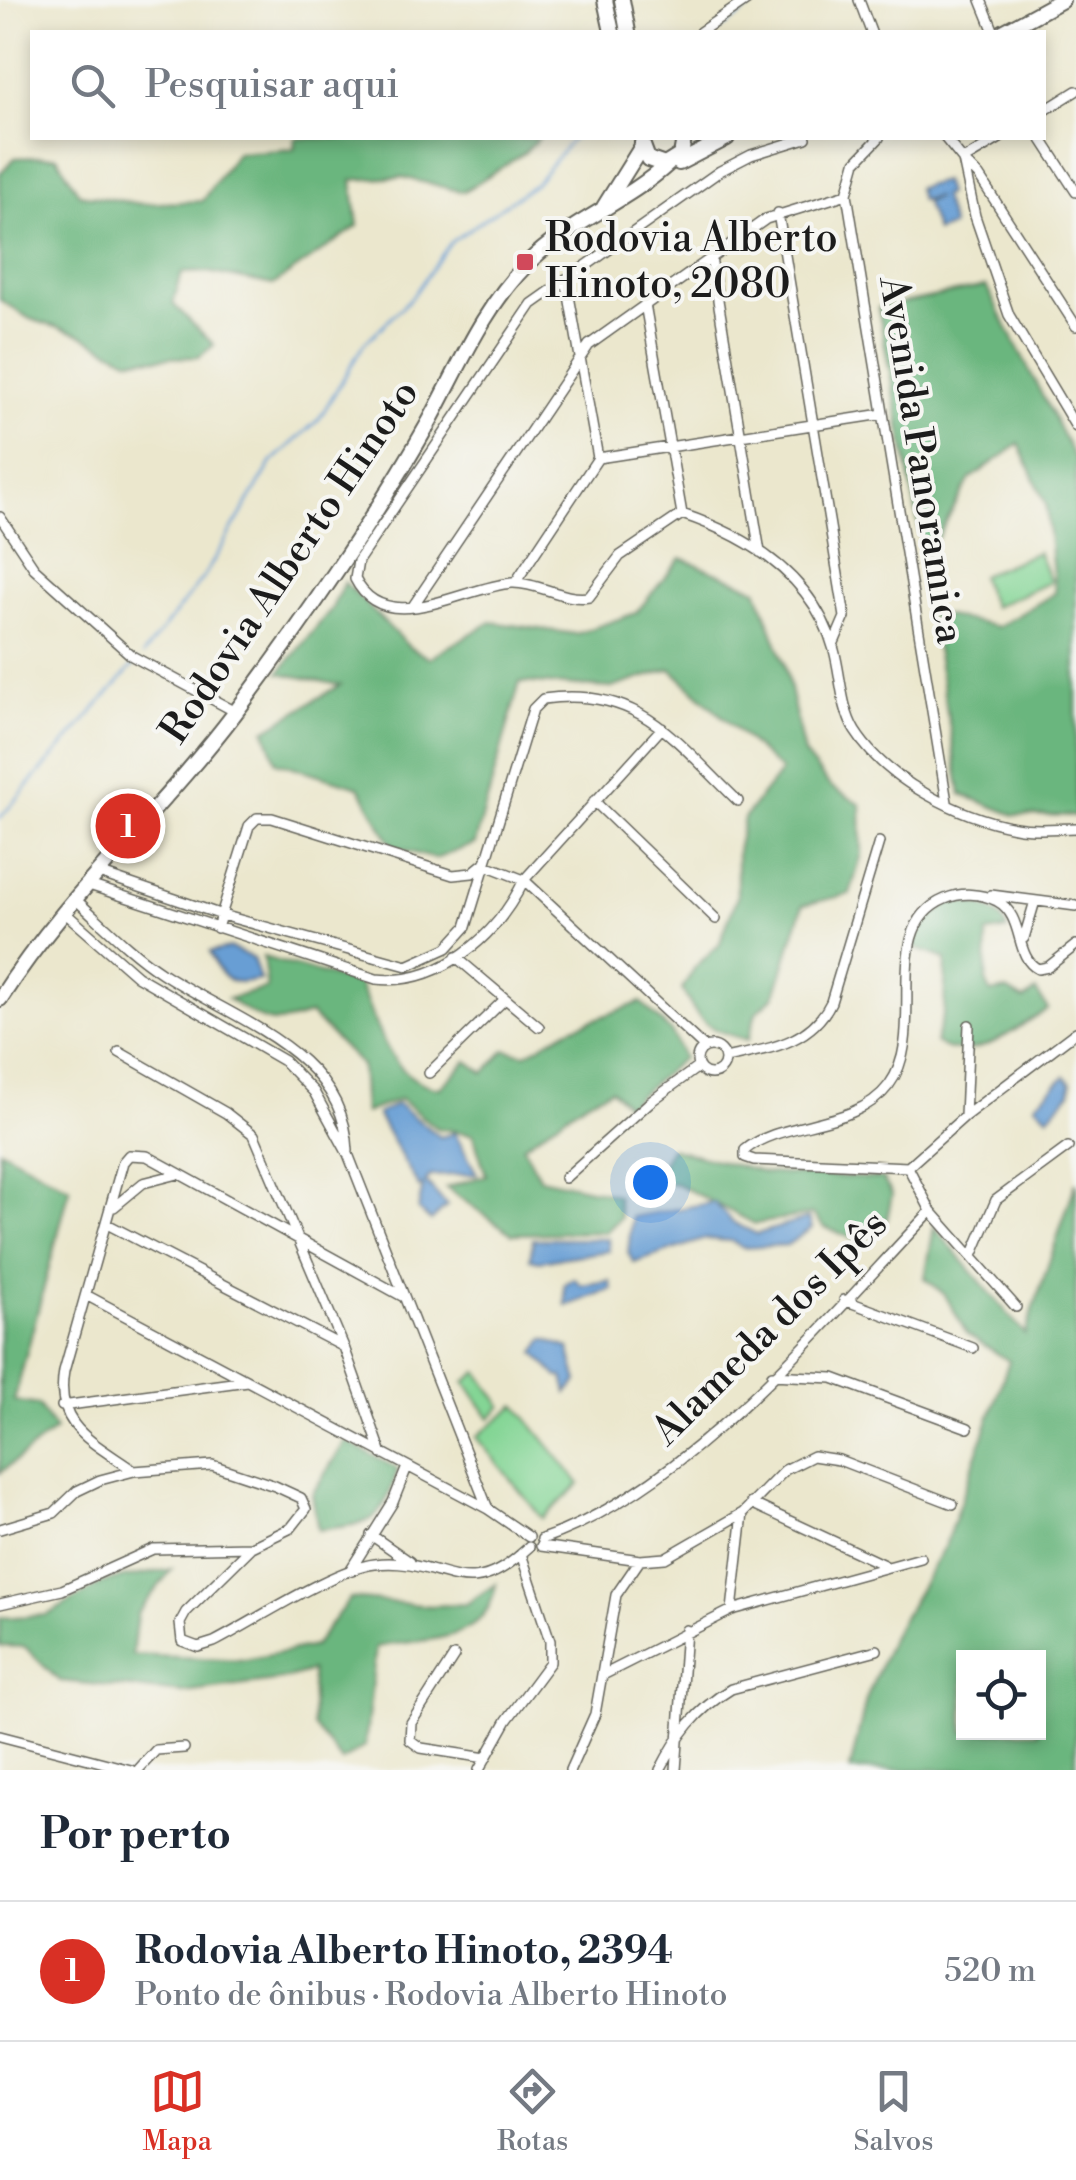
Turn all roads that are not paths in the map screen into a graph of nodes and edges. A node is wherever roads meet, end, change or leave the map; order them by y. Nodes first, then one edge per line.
1 (604, 0) edge
2 (622, 0) edge
3 (747, 0) edge
4 (858, 0) edge
5 (981, 0) edge
6 (1062, 0) edge
7 (612, 30) edge
8 (628, 30) edge
9 (703, 30) edge
10 (870, 30) edge
11 (993, 30) edge
12 (1007, 30) edge
13 (1076, 91) edge
14 (1046, 110) edge
15 (684, 140) edge
16 (688, 140) edge
17 (722, 140) edge
18 (799, 140) edge
19 (877, 140) edge
20 (947, 140) edge
21 (997, 140) edge
22 (1042, 140) edge
23 (642, 142) edge
24 (709, 146) junction
25 (963, 160) junction
26 (671, 163) junction
27 (1076, 192) edge
28 (847, 194) junction
29 (778, 214) junction
30 (598, 216) junction
31 (711, 258) junction
32 (566, 279) junction
33 (646, 304) junction
34 (1076, 326) edge
35 (580, 355) junction
36 (884, 414) junction
37 (813, 424) junction
38 (1076, 427) edge
39 (741, 436) junction
40 (669, 447) junction
41 (598, 458) junction
42 (682, 514) junction
43 (0, 517) edge
44 (760, 552) junction
45 (514, 583) junction
46 (413, 606) junction
47 (833, 645) junction
48 (236, 712) junction
49 (662, 728) junction
50 (738, 801) dead end
51 (594, 802) junction
52 (947, 802) junction
53 (1076, 828) edge
54 (879, 842) dead end
55 (483, 864) junction
56 (91, 878) junction
57 (524, 880) junction
58 (978, 894) junction
59 (161, 895) junction
60 (74, 898) junction
61 (1035, 901) junction
62 (183, 902) junction
63 (1076, 906) edge
64 (157, 909) junction
65 (62, 912) junction
66 (222, 914) junction
67 (178, 916) junction
68 (716, 919) dead end
69 (217, 928) junction
70 (1024, 940) junction
71 (124, 943) junction
72 (1076, 945) edge
73 (446, 948) junction
74 (113, 956) junction
75 (458, 958) junction
76 (151, 966) junction
77 (142, 979) junction
78 (0, 999) edge
79 (505, 999) junction
80 (969, 1025) dead end
81 (539, 1027) dead end
82 (1076, 1032) edge
83 (704, 1047) junction
84 (119, 1052) dead end
85 (725, 1058) junction
86 (698, 1067) junction
87 (429, 1072) dead end
88 (965, 1116) junction
89 (1068, 1148) dead end
90 (348, 1154) junction
91 (908, 1166) junction
92 (179, 1174) junction
93 (565, 1178) dead end
94 (112, 1209) junction
95 (931, 1211) junction
96 (107, 1224) junction
97 (297, 1236) junction
98 (972, 1256) junction
99 (86, 1295) junction
100 (402, 1296) junction
101 (844, 1300) junction
102 (1016, 1308) dead end
103 (335, 1326) junction
104 (319, 1334) junction
105 (344, 1347) junction
106 (973, 1348) dead end
107 (772, 1375) junction
108 (248, 1380) junction
109 (62, 1406) junction
110 (968, 1428) dead end
111 (382, 1454) junction
112 (407, 1468) junction
113 (134, 1471) junction
114 (751, 1503) junction
115 (952, 1504) dead end
116 (488, 1509) junction
117 (743, 1512) junction
118 (0, 1529) edge
119 (568, 1529) junction
120 (371, 1535) junction
121 (541, 1543) junction
122 (526, 1546) junction
123 (252, 1547) junction
124 (572, 1547) junction
125 (921, 1558) dead end
126 (640, 1560) junction
127 (412, 1563) junction
128 (885, 1566) junction
129 (351, 1570) junction
130 (0, 1604) edge
131 (732, 1610) junction
132 (686, 1630) junction
133 (877, 1650) dead end
134 (454, 1656) dead end
135 (602, 1675) junction
136 (680, 1733) junction
137 (0, 1736) edge
138 (184, 1748) dead end
139 (486, 1758) junction
140 (134, 1770) edge
141 (479, 1770) edge
142 (570, 1770) edge
143 (660, 1770) edge
144 (676, 1770) edge

1 - 7 main road
2 - 8 main road
3 - 9 street
4 - 10 street
5 - 11 street
6 - 12 main road
13 - 14 street
15 - 26 main road
16 - 24 main road
17 - 24 main road, Rodovia Alberto Hinoto
18 - 32 street
19 - 28 street
20 - 25 street
21 - 25 street
22 - 27 street
23 - 26 main road
23 - 30 main road, Rodovia Alberto Hinoto
24 - 26 main road, Rodovia Alberto Hinoto
25 - 34 street
25 - 38 street
26 - 30 main road, Rodovia Alberto Hinoto
28 - 29 street
28 - 36 street, Avenida Panoramica
29 - 31 street
29 - 37 street
30 - 48 main road, Rodovia Alberto Hinoto
31 - 33 street
31 - 39 street
32 - 35 street
32 - 46 street
33 - 35 street
33 - 40 street
35 - 41 street
35 - 46 street
36 - 37 street
36 - 52 street, Avenida Panoramica
37 - 39 street
37 - 47 street
39 - 40 street
39 - 44 street
40 - 41 street
40 - 42 street
41 - 45 street
42 - 44 street
42 - 45 street
43 - 48 street
44 - 47 street
45 - 46 street
47 - 52 street
48 - 56 main road, Rodovia Alberto Hinoto
49 - 50 street
49 - 51 street
49 - 55 street
51 - 57 street
51 - 68 street
52 - 53 street
54 - 85 street
55 - 57 street
55 - 66 street
55 - 73 street
56 - 59 street
56 - 60 main road, Rodovia Alberto Hinoto
56 - 64 street
57 - 75 street
57 - 83 street
58 - 61 street
58 - 70 street
58 - 91 street
59 - 62 street
59 - 64 street
60 - 65 main road, Rodovia Alberto Hinoto
60 - 71 street
61 - 63 street
61 - 70 street
62 - 66 street
62 - 67 street
64 - 67 street
65 - 74 street
65 - 78 main road, Rodovia Alberto Hinoto
66 - 69 street
66 - 73 street
67 - 69 street
69 - 75 street
70 - 72 street
71 - 74 street
71 - 76 street
73 - 75 street
74 - 77 street
75 - 79 street
76 - 77 street
76 - 90 street
77 - 90 street
79 - 81 street
79 - 87 street
80 - 88 street
82 - 88 street
83 - 85 street
83 - 86 street
84 - 97 street
85 - 86 street
86 - 93 street
88 - 91 street
89 - 98 street
90 - 100 street
91 - 95 street
92 - 94 street
92 - 94 street
92 - 97 street
94 - 96 street
95 - 98 street
95 - 101 street, Alameda dos Ipês
96 - 99 street
96 - 104 street
97 - 100 street
97 - 103 street
98 - 102 street
99 - 108 street
99 - 109 street
100 - 116 street
101 - 106 street
101 - 107 street, Alameda dos Ipês
103 - 104 street
103 - 105 street
104 - 105 street
105 - 111 street
107 - 110 street
107 - 119 street, Alameda dos Ipês
108 - 109 street
108 - 111 street
109 - 113 street
111 - 112 street
112 - 116 street
112 - 120 street
113 - 118 street
113 - 123 street
114 - 115 street
114 - 117 street
114 - 128 street
116 - 122 street
117 - 126 street
117 - 131 street
119 - 121 street, Alameda dos Ipês
119 - 124 street
120 - 127 street
120 - 129 street
121 - 122 street
121 - 124 street
122 - 127 street
122 - 139 street
123 - 129 street
123 - 130 street
124 - 126 street
125 - 128 street
126 - 135 street
127 - 129 street
128 - 131 street
131 - 132 street
132 - 135 street
132 - 136 street
133 - 136 street
134 - 139 street
135 - 142 street
136 - 143 street
136 - 144 street
137 - 140 street
138 - 140 street
139 - 141 street

